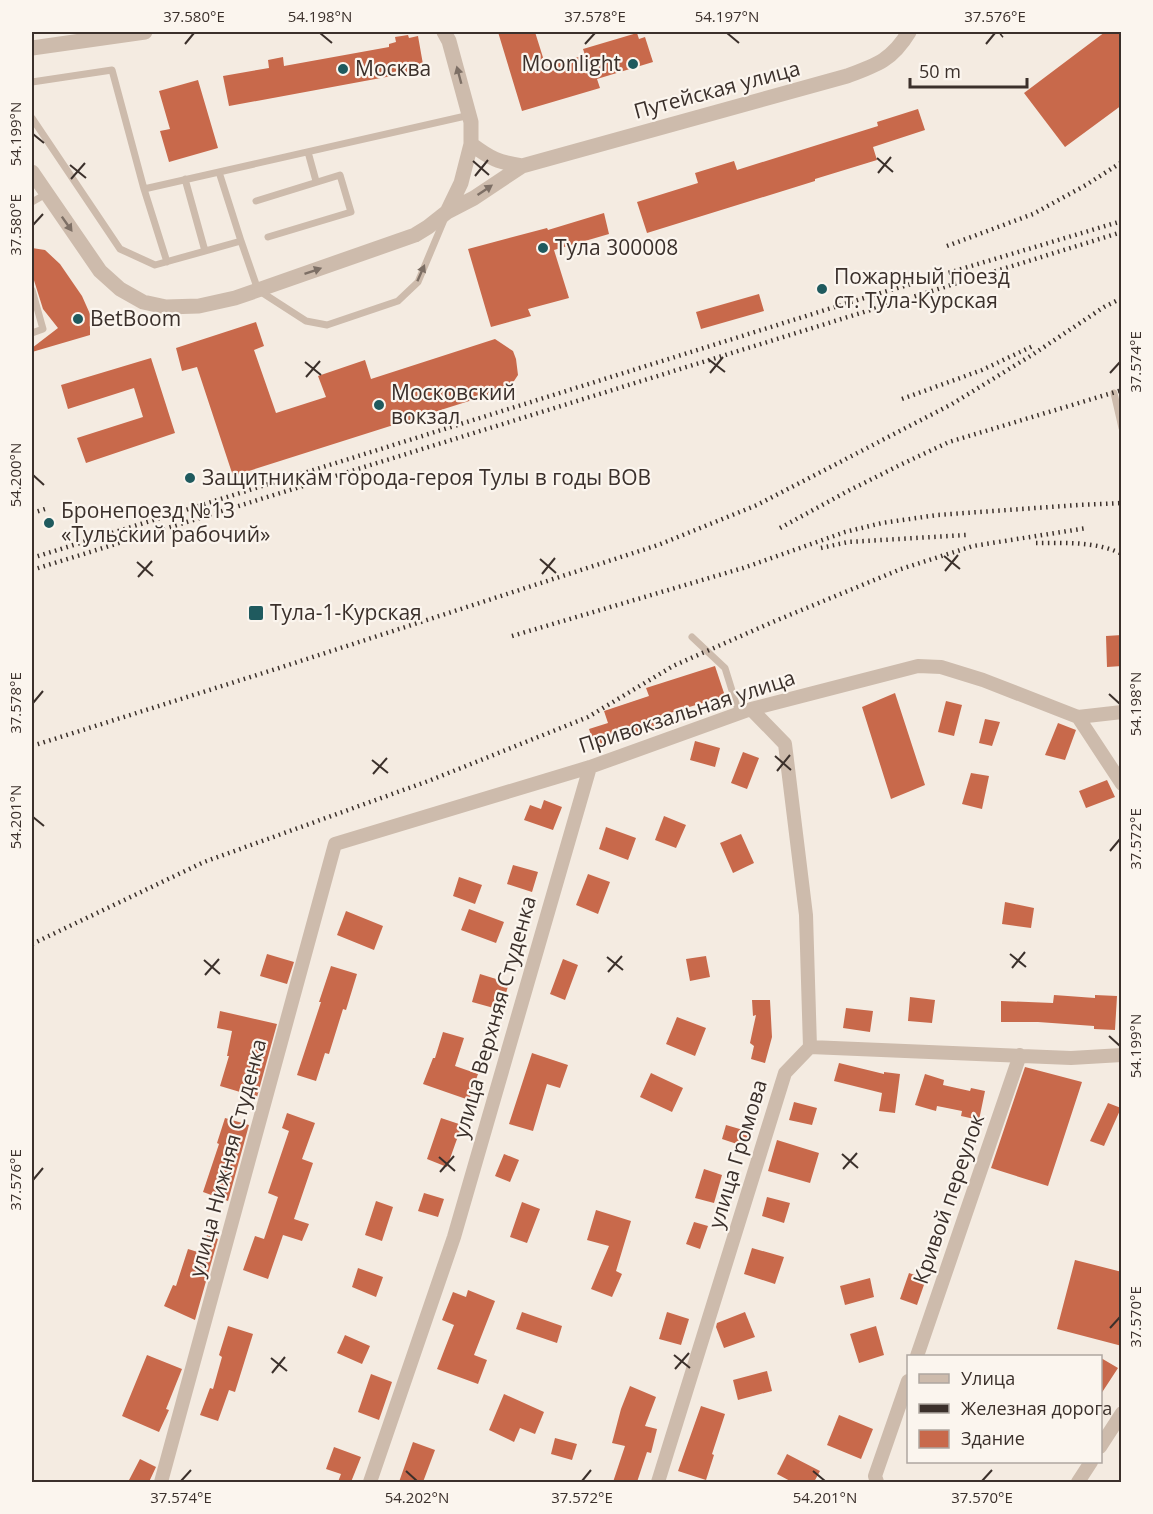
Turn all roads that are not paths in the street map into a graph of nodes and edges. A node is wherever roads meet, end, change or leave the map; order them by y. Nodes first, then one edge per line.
1 (145, 32) edge
2 (444, 32) edge
3 (909, 32) edge
4 (32, 48) edge
5 (32, 82) edge
6 (470, 115) junction
7 (32, 118) edge
8 (471, 144) junction
9 (308, 152) junction
10 (522, 166) junction
11 (32, 172) edge
12 (219, 172) junction
13 (185, 180) junction
14 (316, 181) junction
15 (144, 189) junction
16 (46, 194) junction
17 (256, 201) dead end
18 (32, 202) edge
19 (447, 212) junction
20 (268, 237) dead end
21 (241, 241) junction
22 (205, 251) junction
23 (167, 262) junction
24 (32, 290) edge
25 (258, 290) junction
26 (32, 333) edge
27 (1114, 393) dead end
28 (1122, 428) edge
29 (692, 638) dead end
30 (745, 711) junction
31 (1122, 712) edge
32 (1078, 717) junction
33 (590, 767) junction
34 (1122, 784) edge
35 (335, 844) joint
36 (810, 1047) junction
37 (1020, 1055) junction
38 (1122, 1055) edge
39 (917, 1355) edge
40 (907, 1387) edge
41 (1122, 1413) edge
42 (1102, 1445) edge
43 (1090, 1463) edge
44 (161, 1482) edge
45 (370, 1482) edge
46 (658, 1482) edge
47 (876, 1482) edge
48 (1078, 1482) edge

1 - 4 street
6 -> 2 street
3 - 10 street, Путейская улица
5 - 15 lane
6 - 8 street
6 - 9 lane
7 - 23 lane
8 - 10 street
8 - 19 street
9 - 12 lane
9 - 14 lane
19 -> 10 street
11 - 16 street
12 - 13 lane
12 - 21 lane
13 - 15 lane
13 - 22 lane
14 - 17 lane
14 - 20 lane
15 - 23 lane
16 - 18 lane
16 -> 25 street
25 -> 19 street
25 -> 19 lane
21 - 22 lane
21 - 25 lane
22 - 23 lane
24 - 26 lane
27 - 28 lane
29 - 30 lane
30 - 32 street, Привокзальная улица
30 - 33 street, Привокзальная улица
30 - 36 street
31 - 32 street, Привокзальная улица
32 - 34 street
33 - 35 street, Привокзальная улица
33 - 45 street, улица Верхняя Cтуденка
35 - 44 street, улица Нижняя Cтуденкa
36 - 37 street
36 - 46 street, улица Громова
37 - 38 street
37 - 39 street, Кривой переулок
40 - 47 street
41 - 42 street
43 - 48 street

